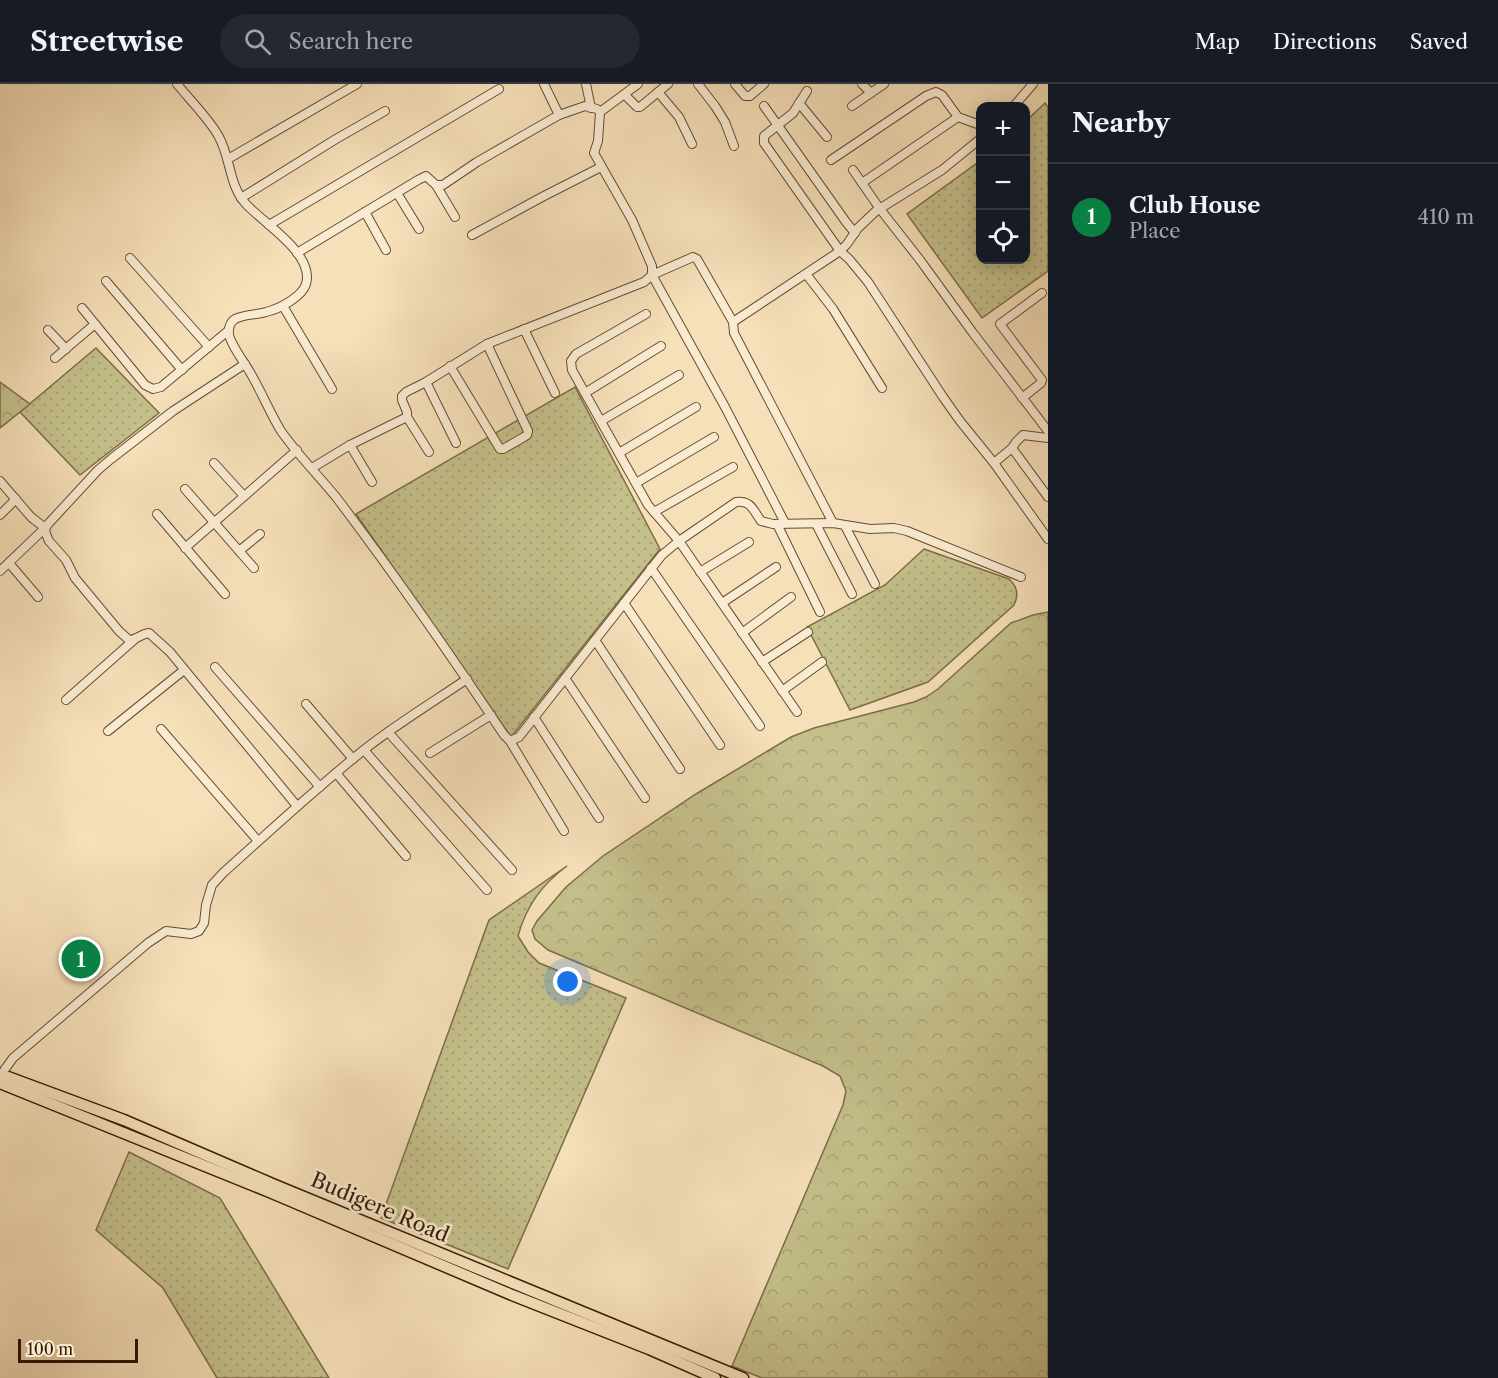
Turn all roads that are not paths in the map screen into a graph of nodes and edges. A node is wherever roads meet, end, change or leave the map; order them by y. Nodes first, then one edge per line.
1 (177, 84) edge
2 (357, 84) edge
3 (544, 84) edge
4 (586, 84) edge
5 (638, 84) edge
6 (668, 84) edge
7 (698, 84) edge
8 (735, 84) edge
9 (764, 84) edge
10 (862, 84) edge
11 (884, 84) edge
12 (1033, 84) edge
13 (499, 89) dead end
14 (807, 91) dead end
15 (658, 92) junction
16 (871, 93) junction
17 (625, 95) junction
18 (1017, 102) edge
19 (799, 103) junction
20 (764, 106) dead end
21 (852, 106) dead end
22 (596, 110) junction
23 (385, 111) dead end
24 (559, 115) junction
25 (958, 117) junction
26 (976, 123) edge
27 (778, 125) junction
28 (827, 137) dead end
29 (976, 143) edge
30 (692, 144) dead end
31 (734, 146) dead end
32 (228, 159) junction
33 (831, 160) dead end
34 (601, 167) junction
35 (853, 170) dead end
36 (862, 183) junction
37 (436, 185) junction
38 (397, 194) junction
39 (241, 198) junction
40 (880, 209) junction
41 (365, 212) junction
42 (454, 217) dead end
43 (268, 225) junction
44 (419, 229) dead end
45 (855, 233) junction
46 (471, 235) dead end
47 (386, 250) dead end
48 (840, 251) junction
49 (297, 253) junction
50 (130, 258) dead end
51 (806, 274) junction
52 (652, 275) junction
53 (106, 281) dead end
54 (1042, 293) dead end
55 (283, 306) junction
56 (82, 308) dead end
57 (646, 314) dead end
58 (733, 322) junction
59 (95, 324) junction
60 (524, 329) junction
61 (48, 330) dead end
62 (229, 330) junction
63 (487, 344) junction
64 (661, 346) dead end
65 (209, 347) junction
66 (66, 349) junction
67 (55, 358) dead end
68 (245, 364) junction
69 (450, 366) junction
70 (182, 370) junction
71 (679, 375) dead end
72 (426, 382) junction
73 (882, 388) dead end
74 (332, 389) dead end
75 (555, 393) dead end
76 (585, 393) junction
77 (1022, 399) junction
78 (696, 406) dead end
79 (407, 417) junction
80 (601, 421) junction
81 (1048, 431) edge
82 (714, 437) dead end
83 (1048, 438) edge
84 (456, 443) dead end
85 (350, 445) junction
86 (1012, 448) junction
87 (297, 450) junction
88 (429, 452) dead end
89 (618, 453) junction
90 (994, 463) junction
91 (214, 464) dead end
92 (733, 467) dead end
93 (312, 468) junction
94 (0, 481) edge
95 (372, 482) dead end
96 (636, 483) junction
97 (185, 489) dead end
98 (244, 496) junction
99 (1048, 497) edge
100 (16, 500) junction
101 (654, 512) junction
102 (157, 514) dead end
103 (0, 515) edge
104 (214, 522) junction
105 (781, 524) junction
106 (816, 524) junction
107 (833, 524) junction
108 (845, 526) junction
109 (45, 528) junction
110 (260, 534) dead end
111 (1048, 539) edge
112 (679, 541) junction
113 (749, 542) dead end
114 (185, 548) junction
115 (239, 551) junction
116 (9, 563) junction
117 (776, 567) dead end
118 (254, 568) dead end
119 (651, 568) junction
120 (0, 571) edge
121 (700, 572) junction
122 (1021, 577) dead end
123 (875, 584) dead end
124 (225, 594) dead end
125 (852, 594) dead end
126 (38, 597) dead end
127 (791, 597) dead end
128 (624, 603) junction
129 (722, 603) junction
130 (820, 612) dead end
131 (808, 632) dead end
132 (742, 633) junction
133 (138, 637) junction
134 (595, 640) junction
135 (762, 662) junction
136 (822, 662) dead end
137 (215, 667) dead end
138 (184, 670) junction
139 (565, 678) junction
140 (467, 679) junction
141 (782, 691) junction
142 (66, 700) dead end
143 (306, 704) dead end
144 (796, 712) dead end
145 (491, 715) junction
146 (534, 717) junction
147 (760, 726) dead end
148 (161, 729) dead end
149 (108, 731) dead end
150 (388, 732) junction
151 (510, 741) junction
152 (720, 745) dead end
153 (364, 750) junction
154 (430, 753) dead end
155 (353, 759) junction
156 (680, 769) dead end
157 (336, 773) junction
158 (320, 787) junction
159 (645, 798) dead end
160 (297, 806) junction
161 (599, 818) dead end
162 (564, 831) dead end
163 (258, 841) junction
164 (406, 856) dead end
165 (512, 870) dead end
166 (487, 890) dead end
167 (0, 1074) edge
168 (0, 1083) edge
169 (715, 1378) edge
170 (743, 1378) edge

1 - 32 street
2 - 32 street
3 - 24 street
4 - 22 street
5 - 17 street
6 - 15 street
7 - 31 street
8 - 9 street
10 - 16 street
11 - 16 street
12 - 18 street
13 - 43 street
14 - 19 street
15 - 17 street
15 - 30 street
16 - 21 street
17 - 22 street
19 - 27 street
19 - 28 street
20 - 27 street
22 - 24 street
22 - 34 street
23 - 39 street
24 - 37 street
25 - 26 street
25 - 33 street
25 - 36 street
27 - 45 street
27 - 48 street
29 - 40 street
32 - 39 street
34 - 46 street
34 - 52 street
35 - 36 street
36 - 40 street
37 - 38 street
37 - 42 street
38 - 41 street
38 - 44 street
39 - 43 street
40 - 45 street
40 - 77 street
41 - 47 street
41 - 49 street
43 - 49 street
45 - 48 street
48 - 51 street
48 - 90 street
49 - 55 street
50 - 65 street
51 - 58 street
51 - 73 street
52 - 58 street
52 - 60 street
52 - 105 street
53 - 70 street
54 - 77 street
55 - 62 street
55 - 74 street
56 - 59 street
57 - 76 street
58 - 107 street
59 - 66 street
59 - 70 street
60 - 63 street
60 - 75 street
61 - 66 street
62 - 65 street
62 - 68 street
63 - 69 street
63 - 69 street
64 - 76 street
65 - 70 street
66 - 67 street
68 - 87 street
68 - 109 street
69 - 72 street
71 - 80 street
72 - 79 street
72 - 84 street
76 - 80 street
77 - 81 street
78 - 89 street
79 - 85 street
79 - 88 street
80 - 89 street
82 - 96 street
83 - 86 street
85 - 93 street
85 - 95 street
86 - 90 street
86 - 99 street
87 - 93 street
87 - 98 street
89 - 96 street
90 - 111 street
91 - 98 street
92 - 101 street
93 - 140 street
94 - 100 street
96 - 101 street
97 - 104 street
98 - 104 street
100 - 103 street
100 - 109 street
101 - 112 street
102 - 114 street
104 - 114 street
104 - 115 street
105 - 106 street
105 - 112 street
105 - 130 street
106 - 107 street
106 - 125 street
107 - 108 street
108 - 122 street
108 - 123 street
109 - 116 street
109 - 133 street
110 - 115 street
112 - 119 street
112 - 121 street
113 - 121 street
114 - 124 street
115 - 118 street
116 - 120 street
116 - 126 street
117 - 129 street
119 - 128 street
119 - 147 street
121 - 129 street
127 - 132 street
128 - 134 street
128 - 152 street
129 - 132 street
131 - 135 street
132 - 135 street
133 - 138 street
133 - 142 street
134 - 139 street
134 - 156 street
135 - 141 street
136 - 141 street
137 - 158 street
138 - 149 street
138 - 160 street
139 - 146 street
139 - 159 street
140 - 145 street
140 - 150 street
141 - 144 street
143 - 155 street
145 - 151 street
145 - 154 street
146 - 151 street
146 - 161 street
148 - 163 street
150 - 153 street
150 - 165 street
151 - 162 street
153 - 155 street
153 - 166 street
155 - 157 street
157 - 158 street
157 - 164 street
158 - 160 street
160 - 163 street
163 - 167 street
167 - 170 main road, Budigere Road
168 - 169 main road, Budigere Road

